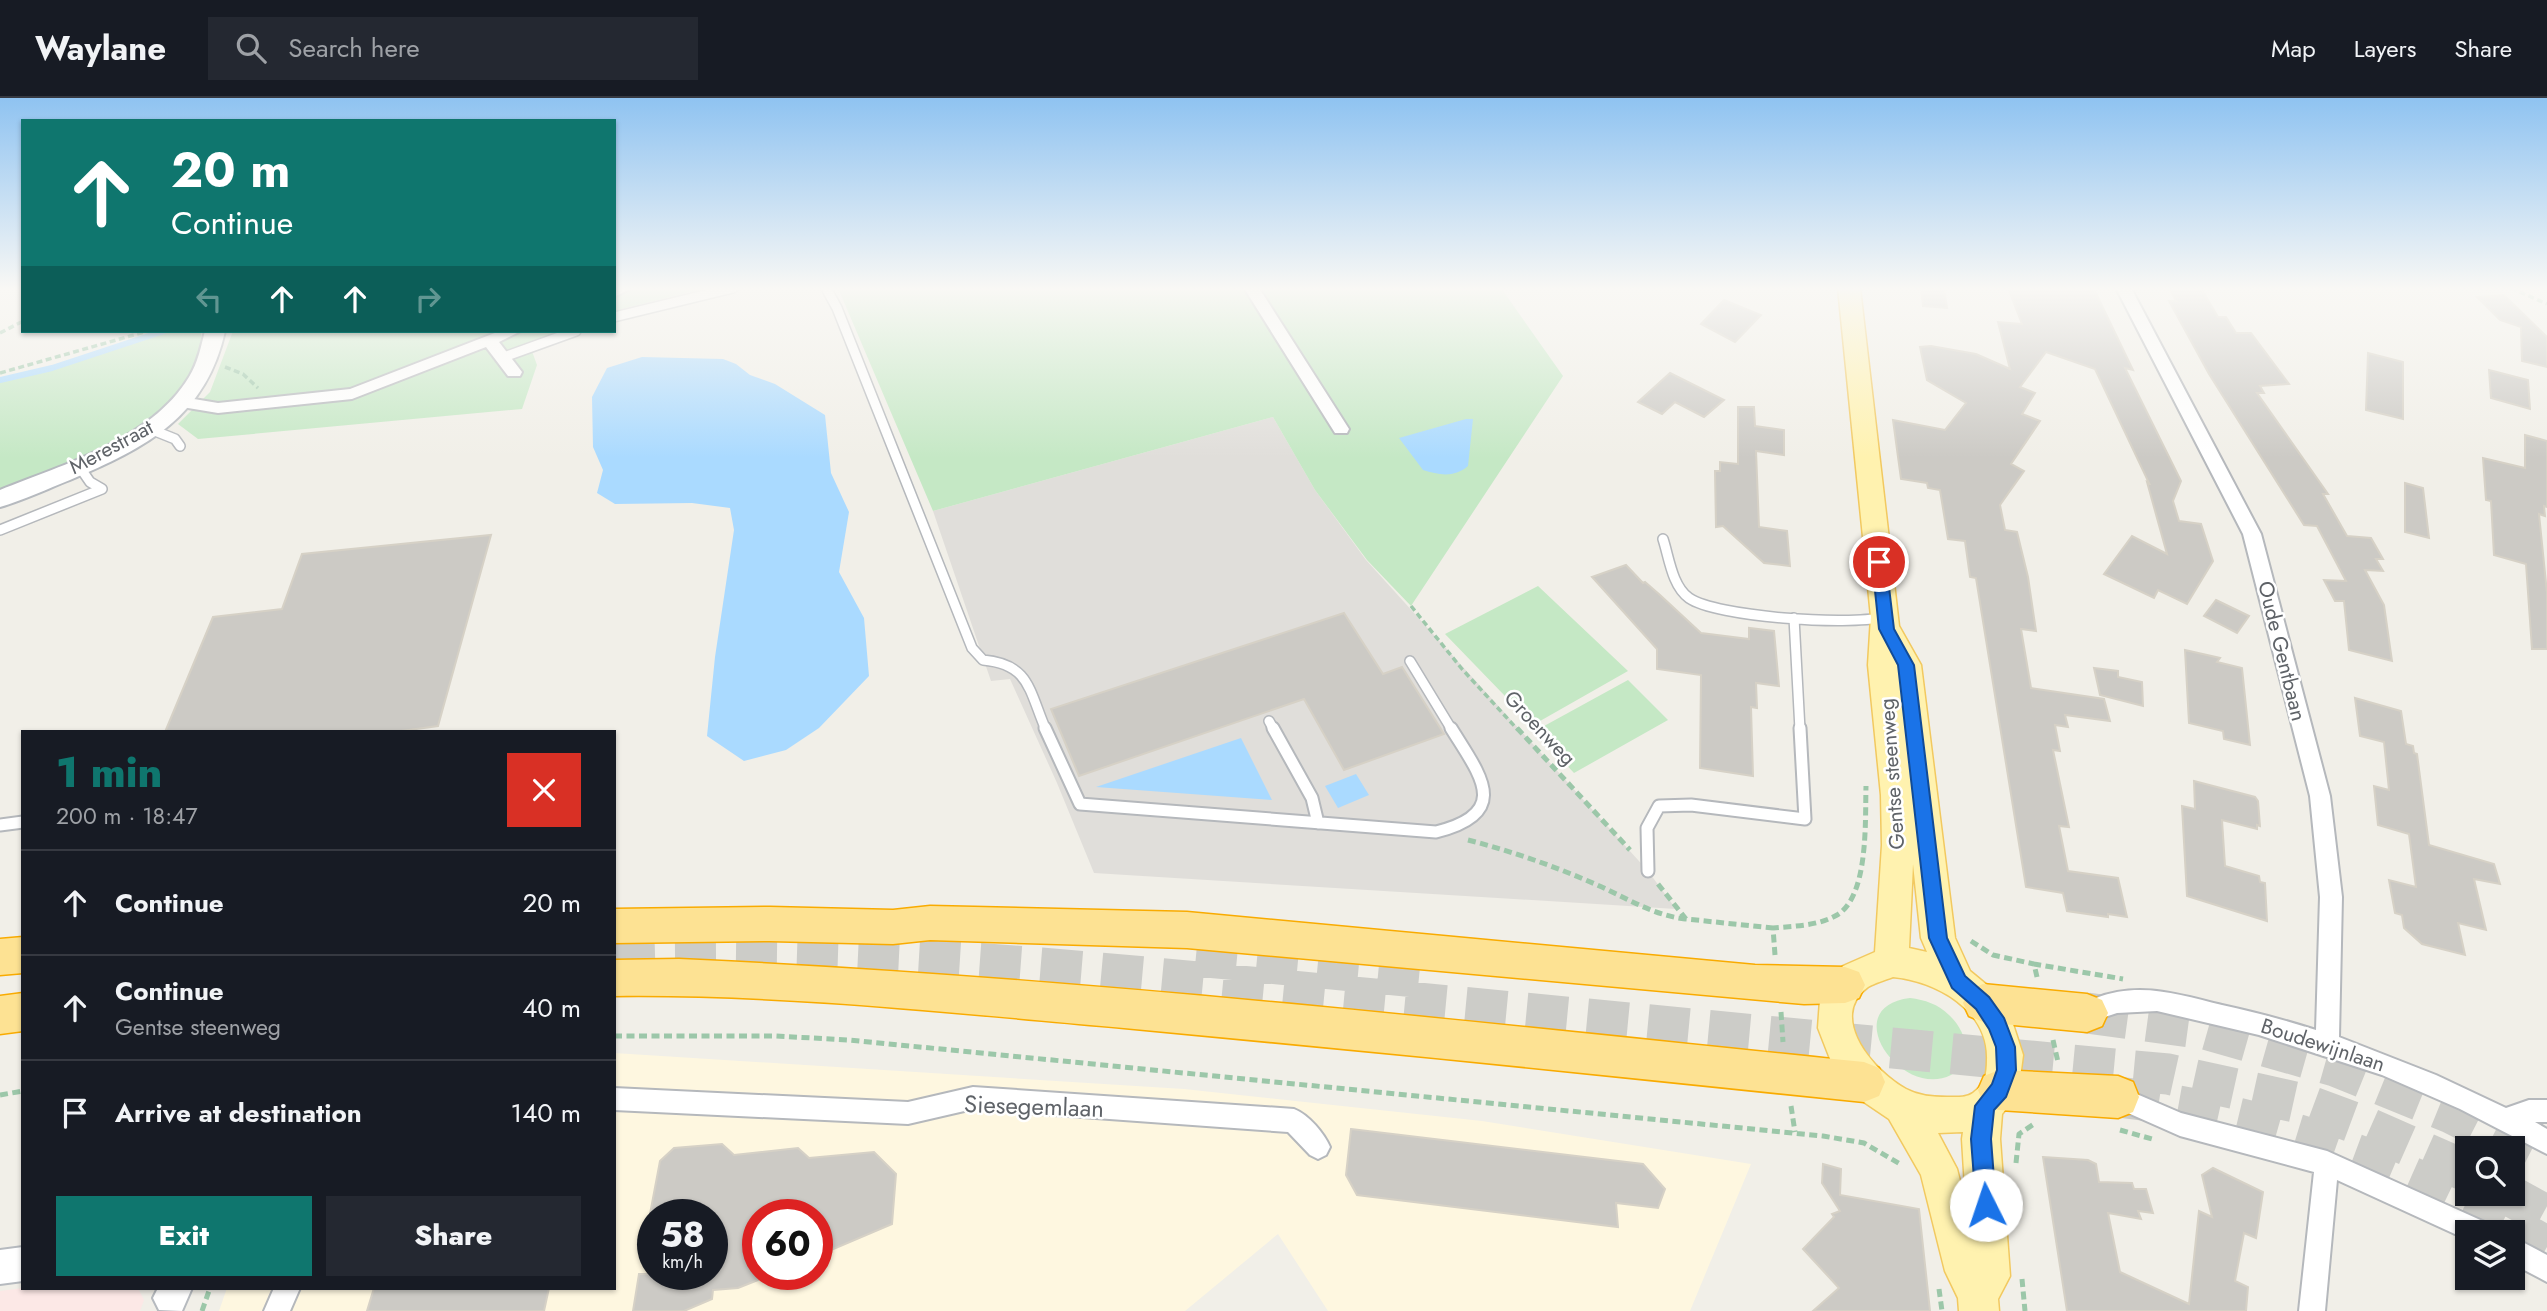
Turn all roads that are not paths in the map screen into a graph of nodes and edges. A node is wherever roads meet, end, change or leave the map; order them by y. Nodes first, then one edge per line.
1 (213, 345) edge
2 (477, 345) edge
3 (493, 345) edge
4 (540, 345) edge
5 (851, 345) edge
6 (1287, 345) edge
7 (1855, 345) edge
8 (2153, 345) edge
9 (504, 358) junction
10 (514, 372) dead end
11 (182, 402) junction
12 (150, 429) junction
13 (1341, 429) dead end
14 (180, 446) dead end
15 (79, 466) junction
16 (0, 499) edge
17 (0, 530) edge
18 (1663, 539) dead end
19 (1794, 618) junction
20 (1886, 623) junction
21 (1410, 661) dead end
22 (1269, 721) dead end
23 (21, 822) edge
24 (1318, 823) junction
25 (0, 825) edge
26 (1648, 871) road end
27 (616, 926) edge
28 (21, 955) edge
29 (0, 957) edge
30 (1891, 961) junction
31 (616, 978) edge
32 (1845, 985) junction
33 (1970, 992) junction
34 (21, 1012) edge
35 (2087, 1013) joint
36 (0, 1015) edge
37 (2328, 1043) junction
38 (1864, 1082) junction
39 (1992, 1098) junction
40 (616, 1099) edge
41 (1903, 1108) junction
42 (2547, 1111) edge
43 (2114, 1112) joint
44 (2507, 1119) junction
45 (2547, 1142) edge
46 (1318, 1147) dead end
47 (2327, 1163) junction
48 (2455, 1221) edge
49 (2525, 1257) edge
50 (21, 1264) edge
51 (0, 1267) edge
52 (2547, 1269) edge
53 (286, 1290) edge
54 (1978, 1300) edge
55 (277, 1311) edge
56 (2312, 1311) edge

1 - 11 street, Merestraat
2 - 11 street
3 - 9 street
4 - 9 lane
5 - 24 lane
6 - 13 street
7 - 20 main road, Gentse steenweg
8 - 37 street, Oude Gentbaan
9 - 10 street
11 - 12 street, Merestraat
12 - 14 lane
12 - 15 street, Merestraat
15 - 16 street, Merestraat
15 - 17 lane
18 - 19 lane
19 - 20 lane
19 - 26 lane
20 - 30 main road, Gentse steenweg
20 - 33 main road, Gentse steenweg
21 - 24 lane
22 - 24 lane
23 - 25 lane
27 - 32 highway
28 - 29 highway
30 - 32 main road
30 - 33 main road
31 - 38 highway
32 - 38 main road
33 - 35 highway
33 - 39 main road
34 - 36 highway
35 - 37 street, Boudewijnlaan
37 - 44 street, Boudewijnlaan
38 - 41 main road
39 - 41 main road
39 - 43 highway
39 - 54 main road
40 - 46 street, Siesegemlaan
41 - 54 main road
42 - 44 street
43 - 47 street
44 - 45 street, Boudewijnlaan
47 - 48 street
47 - 56 street
49 - 52 street
50 - 51 street
53 - 55 street

